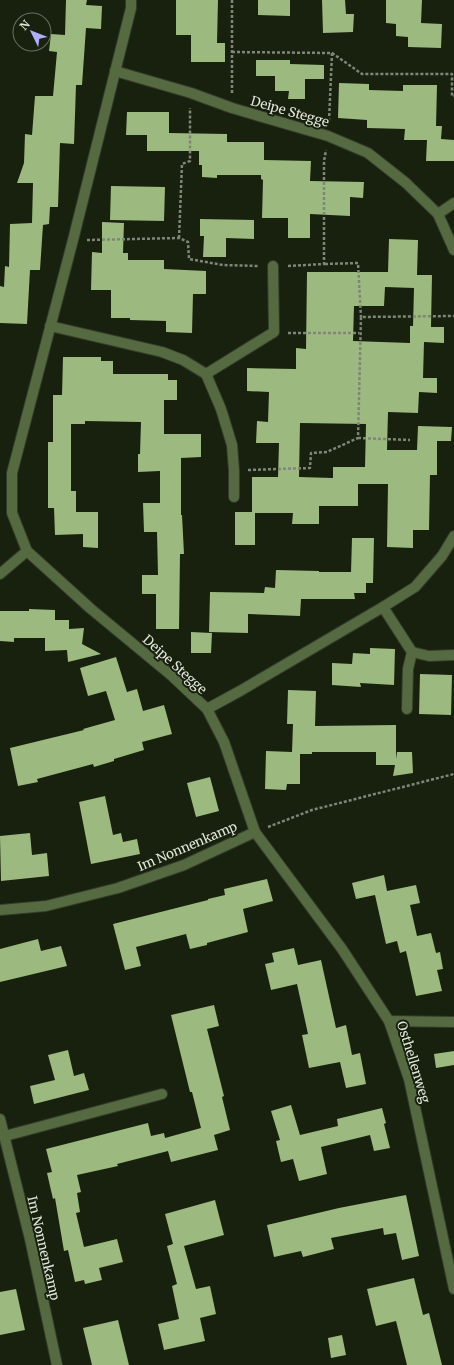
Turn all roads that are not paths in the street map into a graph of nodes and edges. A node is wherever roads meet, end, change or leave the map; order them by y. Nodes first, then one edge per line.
1 (131, 0) edge
2 (115, 71) junction
3 (454, 203) edge
4 (438, 214) junction
5 (454, 250) edge
6 (273, 266) road end
7 (50, 326) junction
8 (206, 374) junction
9 (234, 497) dead end
10 (454, 536) edge
11 (26, 551) junction
12 (0, 574) edge
13 (383, 607) junction
14 (412, 652) junction
15 (454, 655) edge
16 (207, 709) junction
17 (407, 709) dead end
18 (255, 832) junction
19 (0, 910) edge
20 (388, 1020) junction
21 (454, 1022) edge
22 (162, 1094) dead end
23 (0, 1119) edge
24 (5, 1136) junction
25 (454, 1289) edge
26 (57, 1365) edge

1 - 2 street, Deipe Stegge
2 - 4 street, Deipe Stegge
2 - 7 street, Deipe Stegge
3 - 4 street
4 - 5 street, Deipe Stegge
6 - 8 street
7 - 8 street
7 - 11 street, Deipe Stegge
8 - 9 street
10 - 13 street, Deipe Stegge
11 - 12 street
11 - 16 street, Deipe Stegge
13 - 14 street
13 - 16 street, Deipe Stegge
14 - 15 street
14 - 17 street
16 - 18 street, Im Nonnenkamp
18 - 19 street, Im Nonnenkamp
18 - 20 street, Osthellenweg
20 - 21 street
20 - 25 street, Osthellenweg
22 - 24 street
23 - 24 street, Im Nonnenkamp
24 - 26 street, Im Nonnenkamp

